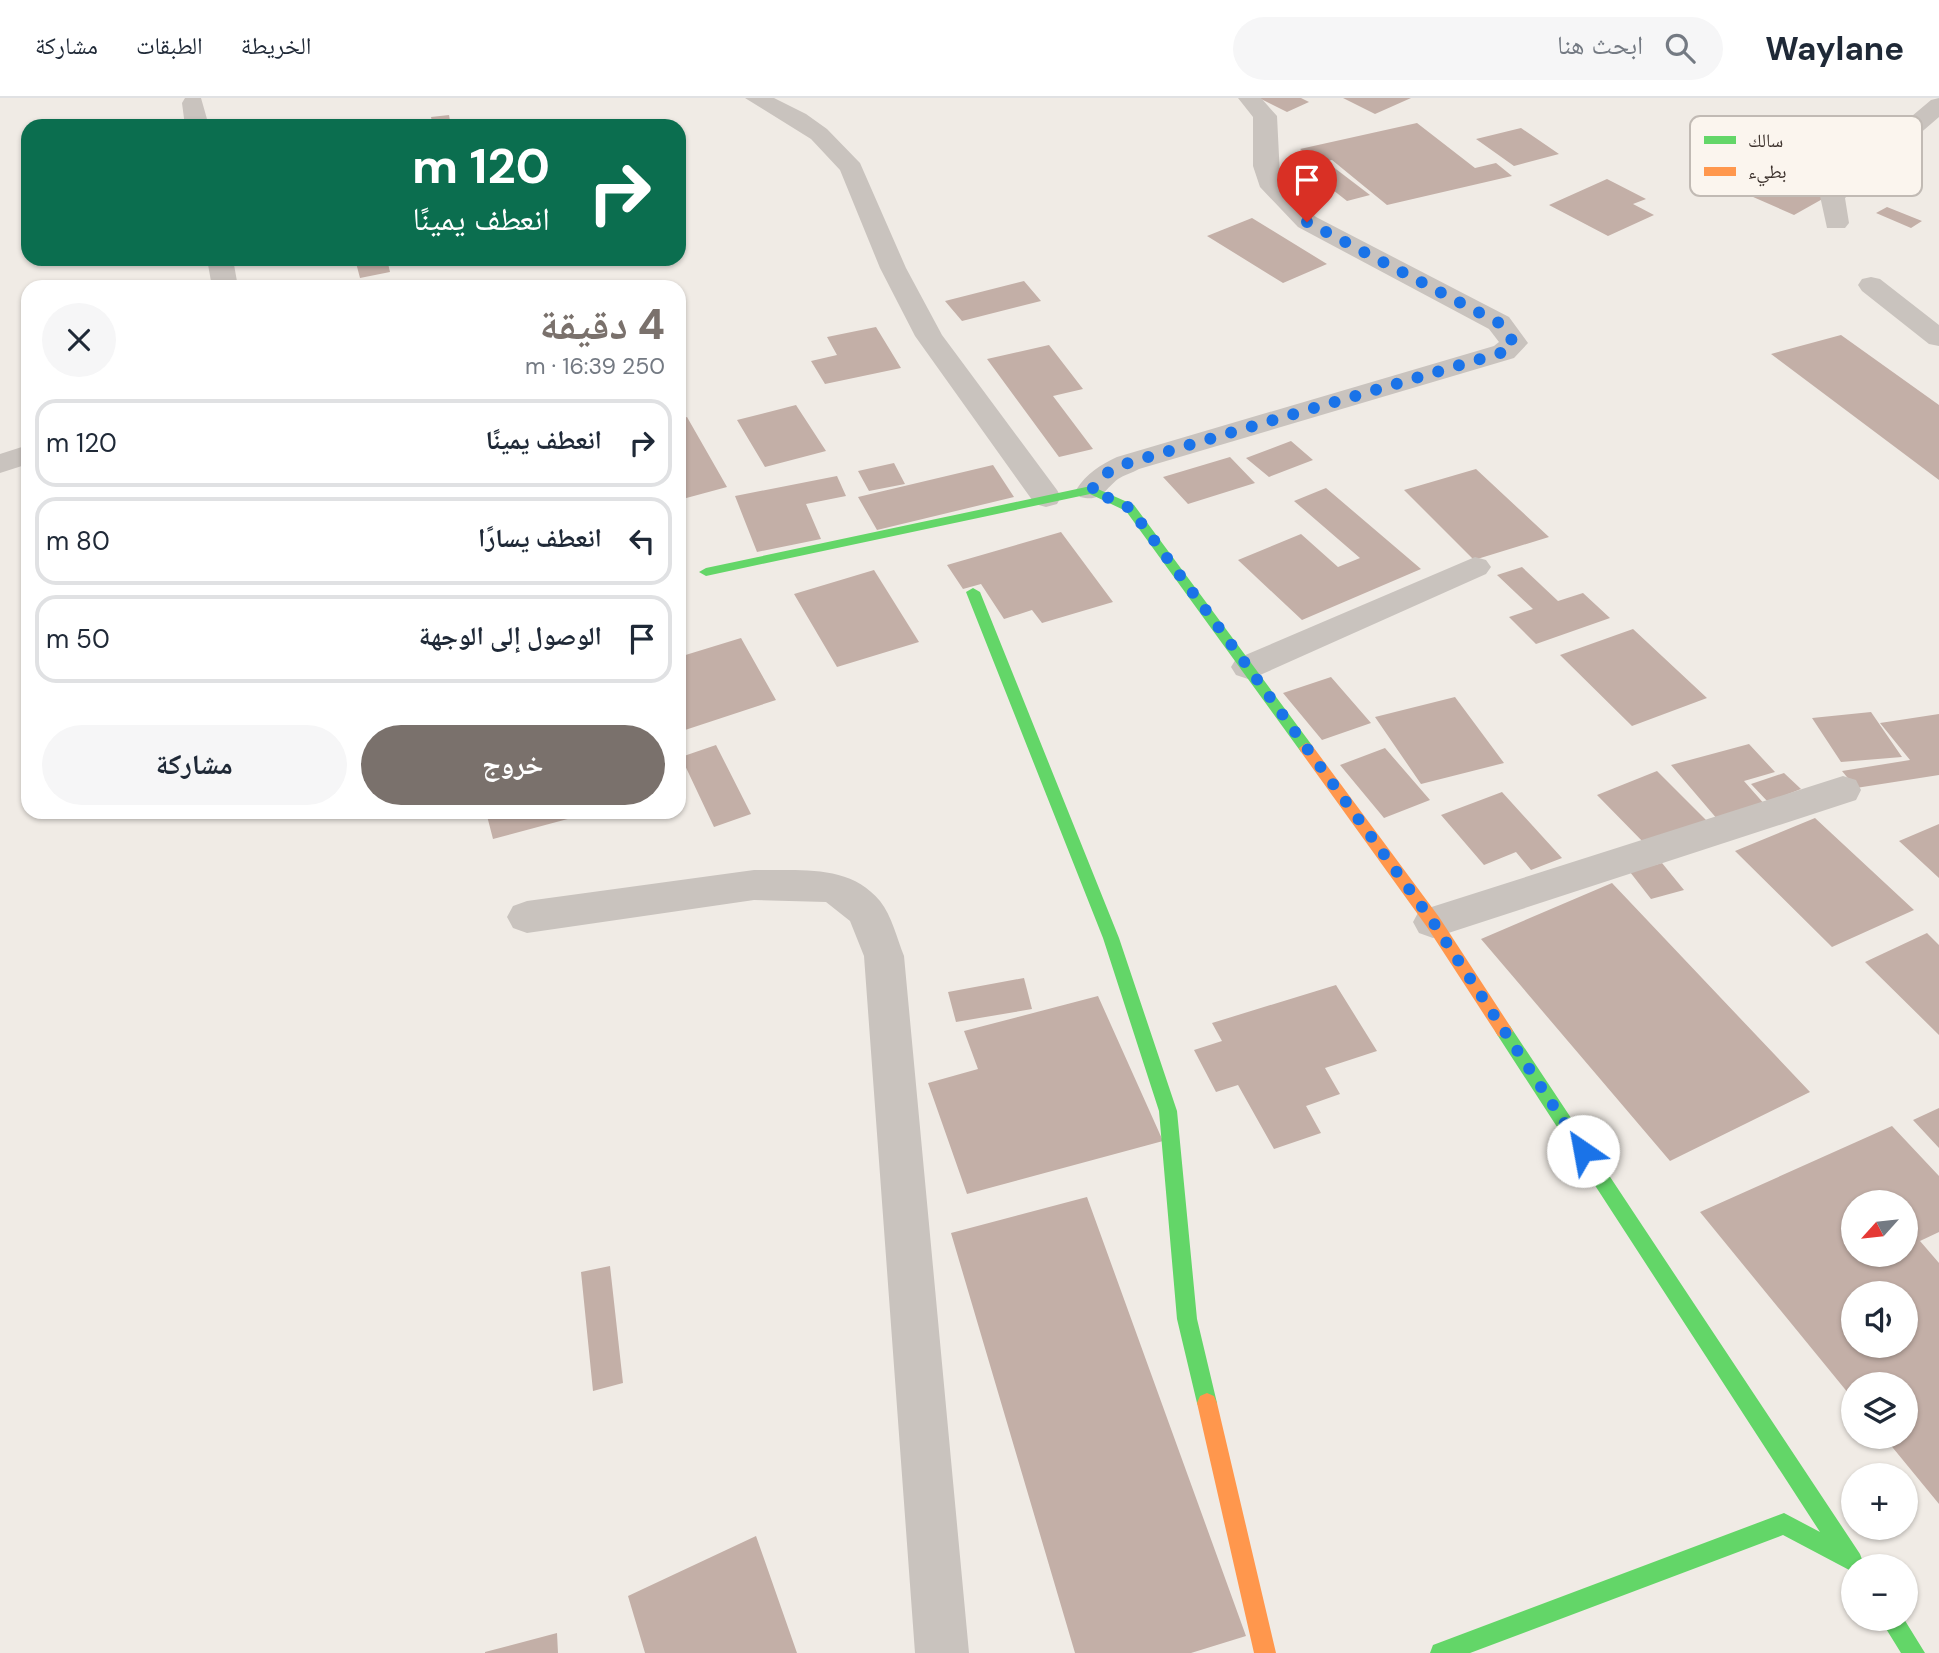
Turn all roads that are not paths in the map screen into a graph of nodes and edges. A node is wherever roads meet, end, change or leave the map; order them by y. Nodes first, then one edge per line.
1 (756, 98) edge
2 (1250, 98) edge
3 (193, 103) dead end
4 (1939, 105) edge
5 (196, 119) edge
6 (1922, 119) edge
7 (1832, 196) edge
8 (1836, 223) dead end
9 (1871, 285) dead end
10 (1939, 338) edge
11 (21, 456) edge
12 (0, 464) edge
13 (1091, 490) junction
14 (1046, 497) junction
15 (1475, 567) dead end
16 (706, 572) dead end
17 (972, 592) dead end
18 (1248, 667) junction
19 (1843, 790) dead end
20 (527, 917) dead end
21 (1433, 922) junction
22 (1847, 1554) edge
23 (1841, 1557) edge
24 (1899, 1631) edge
25 (942, 1653) edge
26 (1265, 1653) edge
27 (1441, 1653) edge
28 (1914, 1653) edge

1 - 14 street
2 - 13 street
3 - 5 street
4 - 6 street
7 - 8 street
9 - 10 street
11 - 12 street
13 - 14 street
13 - 18 street
14 - 16 street
15 - 18 street
17 - 26 street
18 - 21 street
19 - 21 street
20 - 25 street
21 - 22 street
23 - 27 street
24 - 28 street

